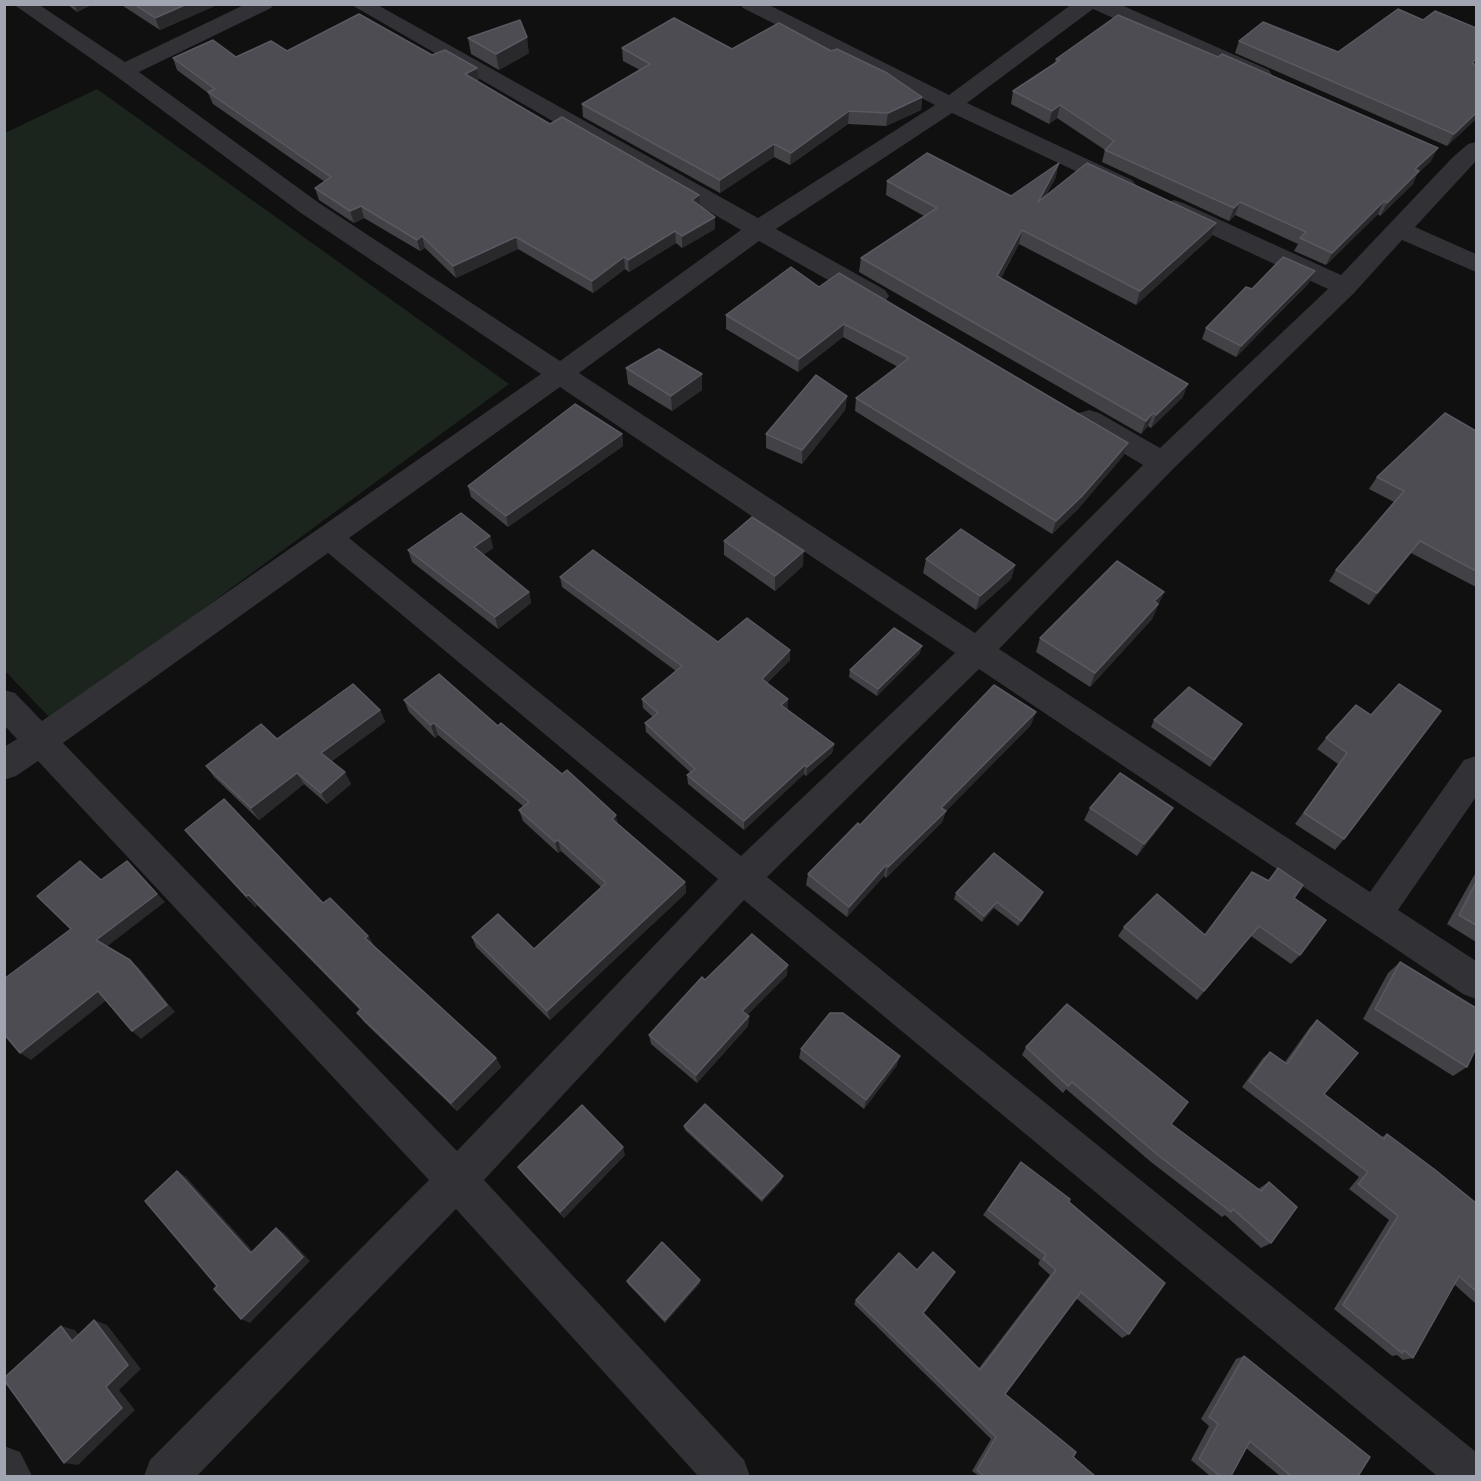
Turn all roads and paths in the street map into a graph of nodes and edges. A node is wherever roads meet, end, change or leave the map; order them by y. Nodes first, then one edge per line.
1 (23, 4) edge
2 (264, 4) edge
3 (360, 4) edge
4 (750, 4) edge
5 (1086, 4) edge
6 (1100, 4) edge
7 (124, 71) junction
8 (1286, 86) edge
9 (951, 104) junction
10 (1458, 155) edge
11 (760, 228) junction
12 (1401, 230) junction
13 (1476, 264) edge
14 (1345, 287) junction
15 (894, 306) edge
16 (560, 374) junction
17 (1069, 409) edge
18 (1162, 463) junction
19 (329, 538) junction
20 (977, 651) junction
21 (4, 703) edge
22 (40, 741) junction
23 (4, 766) edge
24 (1476, 770) edge
25 (742, 878) junction
26 (1375, 914) junction
27 (1476, 982) edge
28 (457, 1180) junction
29 (4, 1468) edge
30 (10, 1476) edge
31 (166, 1476) edge
32 (728, 1476) edge
33 (1471, 1476) edge

1 - 7 street
2 - 7 street
3 - 11 street
4 - 9 street
5 - 9 street
6 - 8 street
7 - 16 street
9 - 11 street
9 - 14 street
10 - 12 street
11 - 15 street
11 - 16 street
12 - 13 street
12 - 14 street
14 - 18 street
16 - 19 street
16 - 20 street
17 - 18 street
18 - 20 street
19 - 22 street
19 - 25 street
20 - 25 street
20 - 26 street
21 - 22 street
22 - 23 street
22 - 28 street
24 - 26 street
25 - 28 street
25 - 33 street
26 - 27 street
28 - 31 street
28 - 32 street
29 - 30 street

